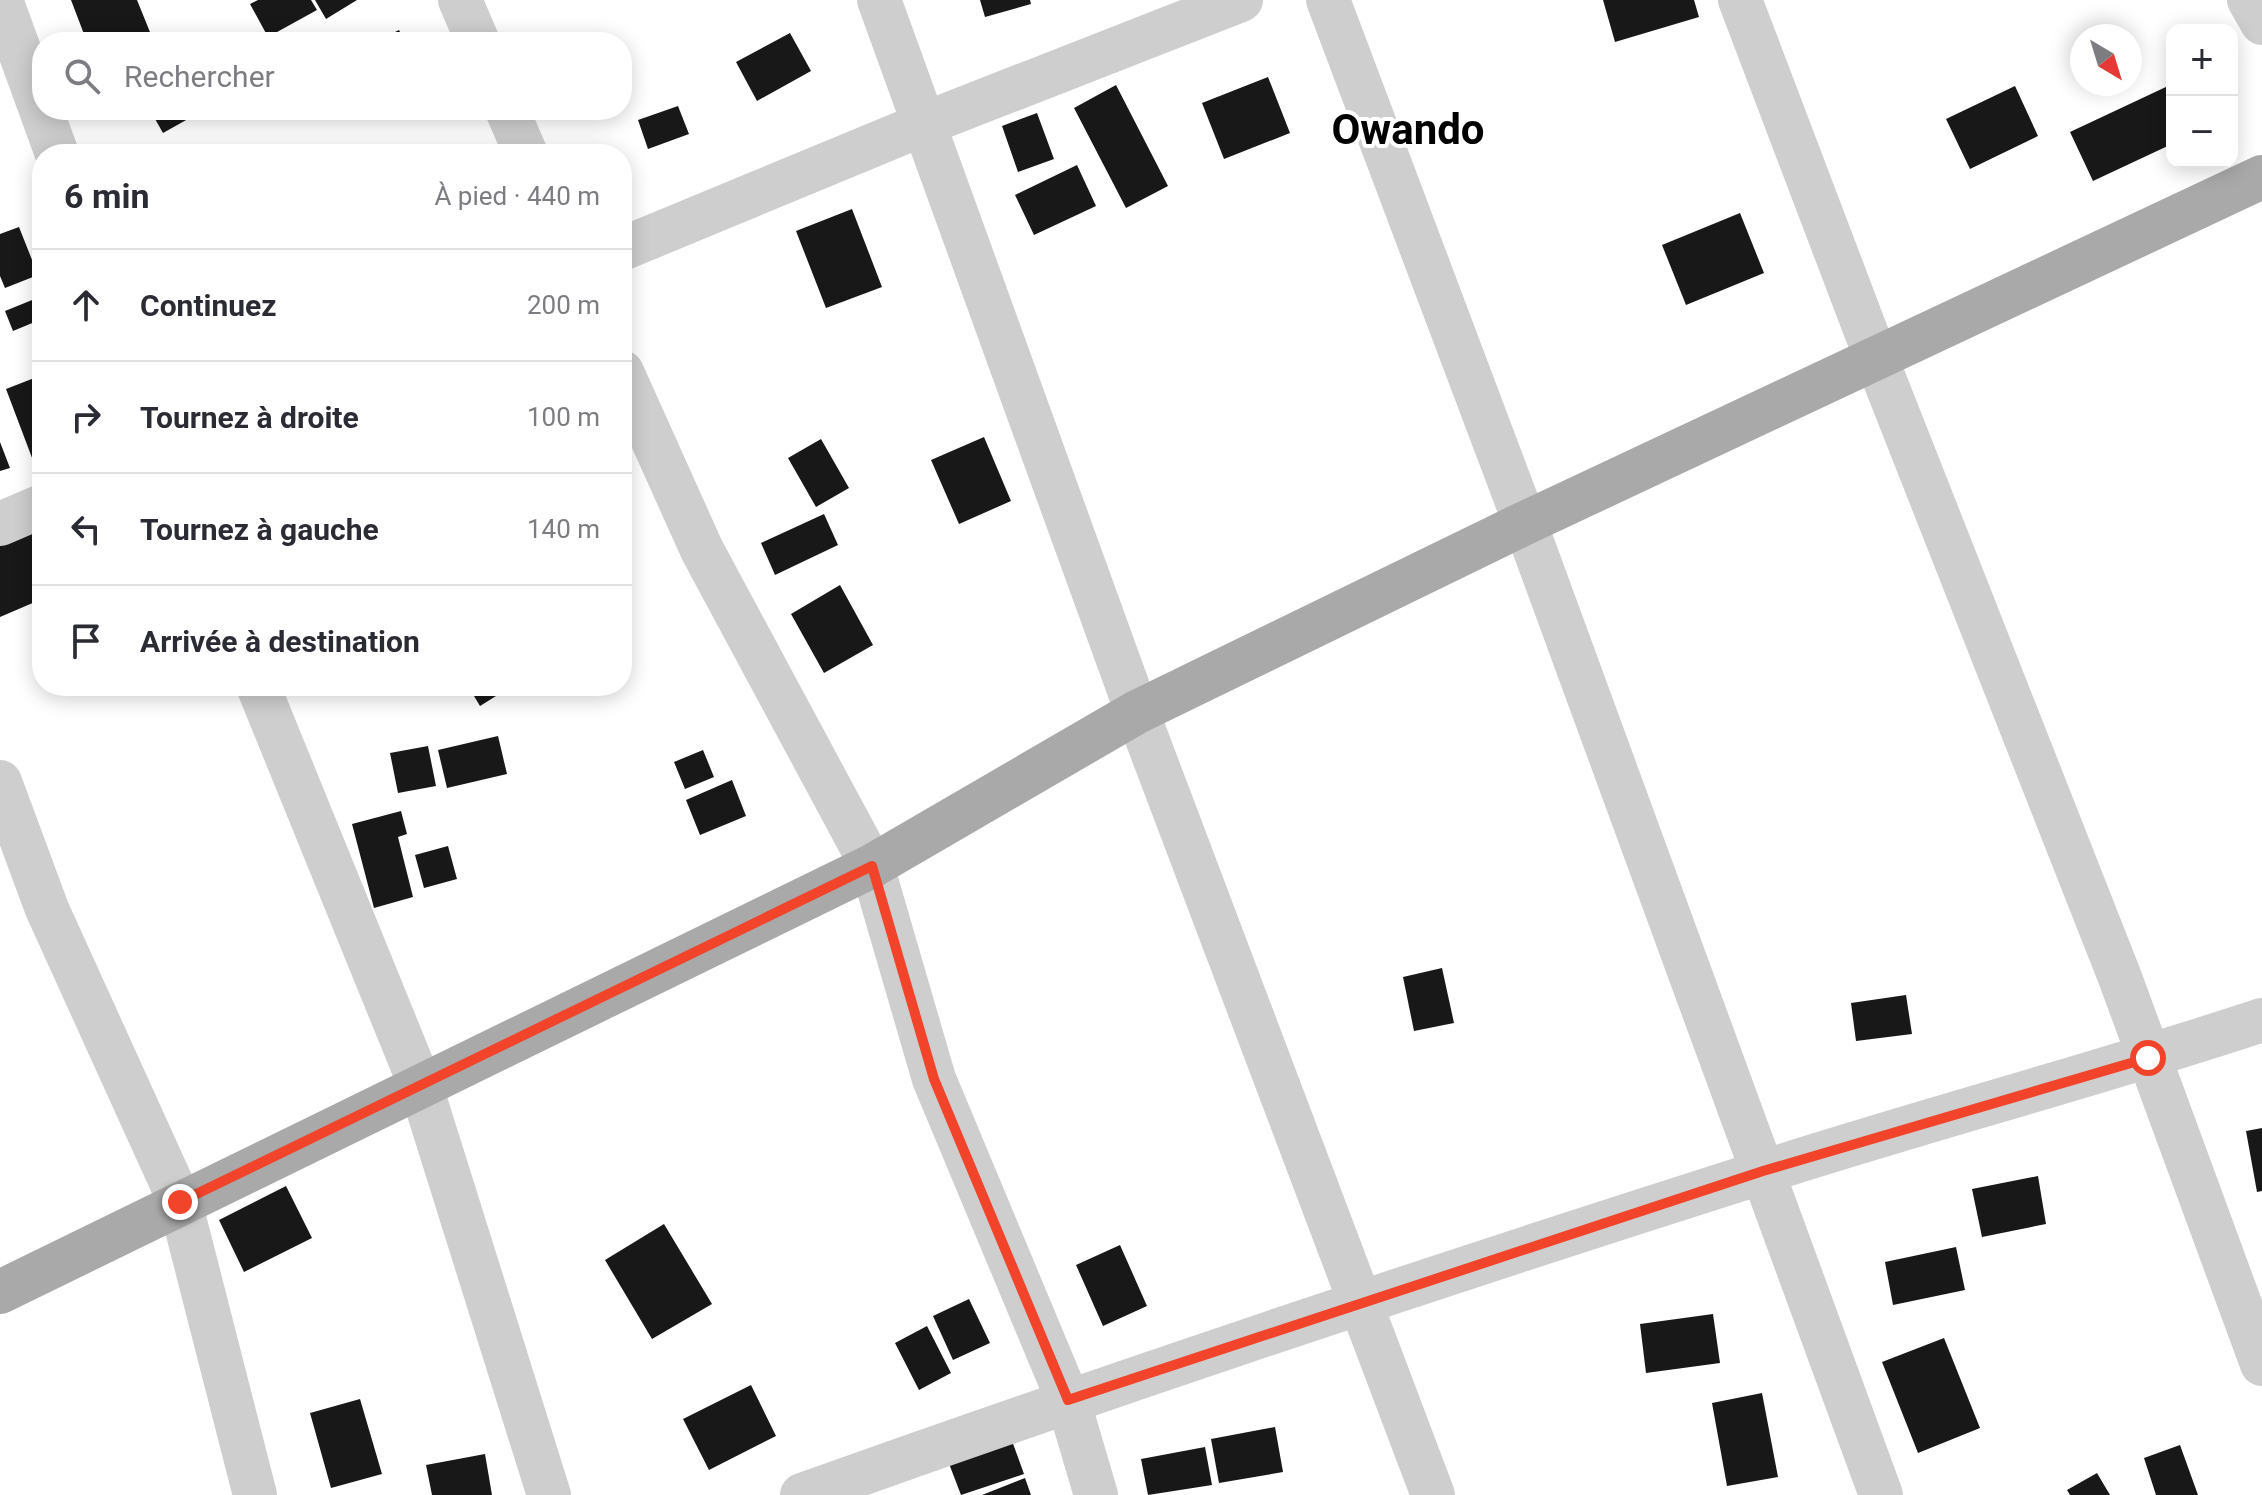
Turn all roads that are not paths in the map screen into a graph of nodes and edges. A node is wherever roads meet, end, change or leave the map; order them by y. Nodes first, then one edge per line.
1 (1, 0) edge
2 (460, 0) edge
3 (879, 0) edge
4 (1241, 0) edge
5 (1328, 0) edge
6 (1740, 0) edge
7 (2249, 0) edge
8 (2262, 23) edge
9 (474, 32) edge
10 (32, 85) edge
11 (45, 120) edge
12 (511, 120) edge
13 (924, 124) junction
14 (53, 144) edge
15 (522, 144) edge
16 (2262, 177) edge
17 (632, 245) edge
18 (1876, 358) junction
19 (632, 394) edge
20 (32, 510) edge
21 (1525, 523) junction
22 (0, 524) edge
23 (262, 696) edge
24 (1137, 712) junction
25 (0, 782) edge
26 (872, 866) junction
27 (2262, 1020) edge
28 (2148, 1058) junction
29 (421, 1087) junction
30 (1763, 1171) junction
31 (180, 1202) junction
32 (0, 1292) edge
33 (1360, 1303) junction
34 (2262, 1364) edge
35 (1068, 1400) junction
36 (255, 1495) edge
37 (549, 1495) edge
38 (802, 1495) edge
39 (1096, 1495) edge
40 (1433, 1495) edge
41 (1881, 1495) edge

1 - 10 street
2 - 9 street
3 - 13 street
4 - 13 street
5 - 21 street
6 - 18 street
7 - 8 street
11 - 14 street
12 - 15 street
13 - 17 street
13 - 24 street
16 - 18 main road
18 - 21 main road
18 - 28 street
19 - 26 street
20 - 22 street
21 - 24 main road
21 - 30 street
23 - 29 street
24 - 26 main road
24 - 33 street
25 - 31 street
26 - 29 main road
26 - 35 street
27 - 28 street
28 - 30 street
28 - 34 street
29 - 31 main road
29 - 37 street
30 - 33 street
30 - 41 street
31 - 32 main road
31 - 36 street
33 - 35 street
33 - 40 street
35 - 38 street
35 - 39 street

